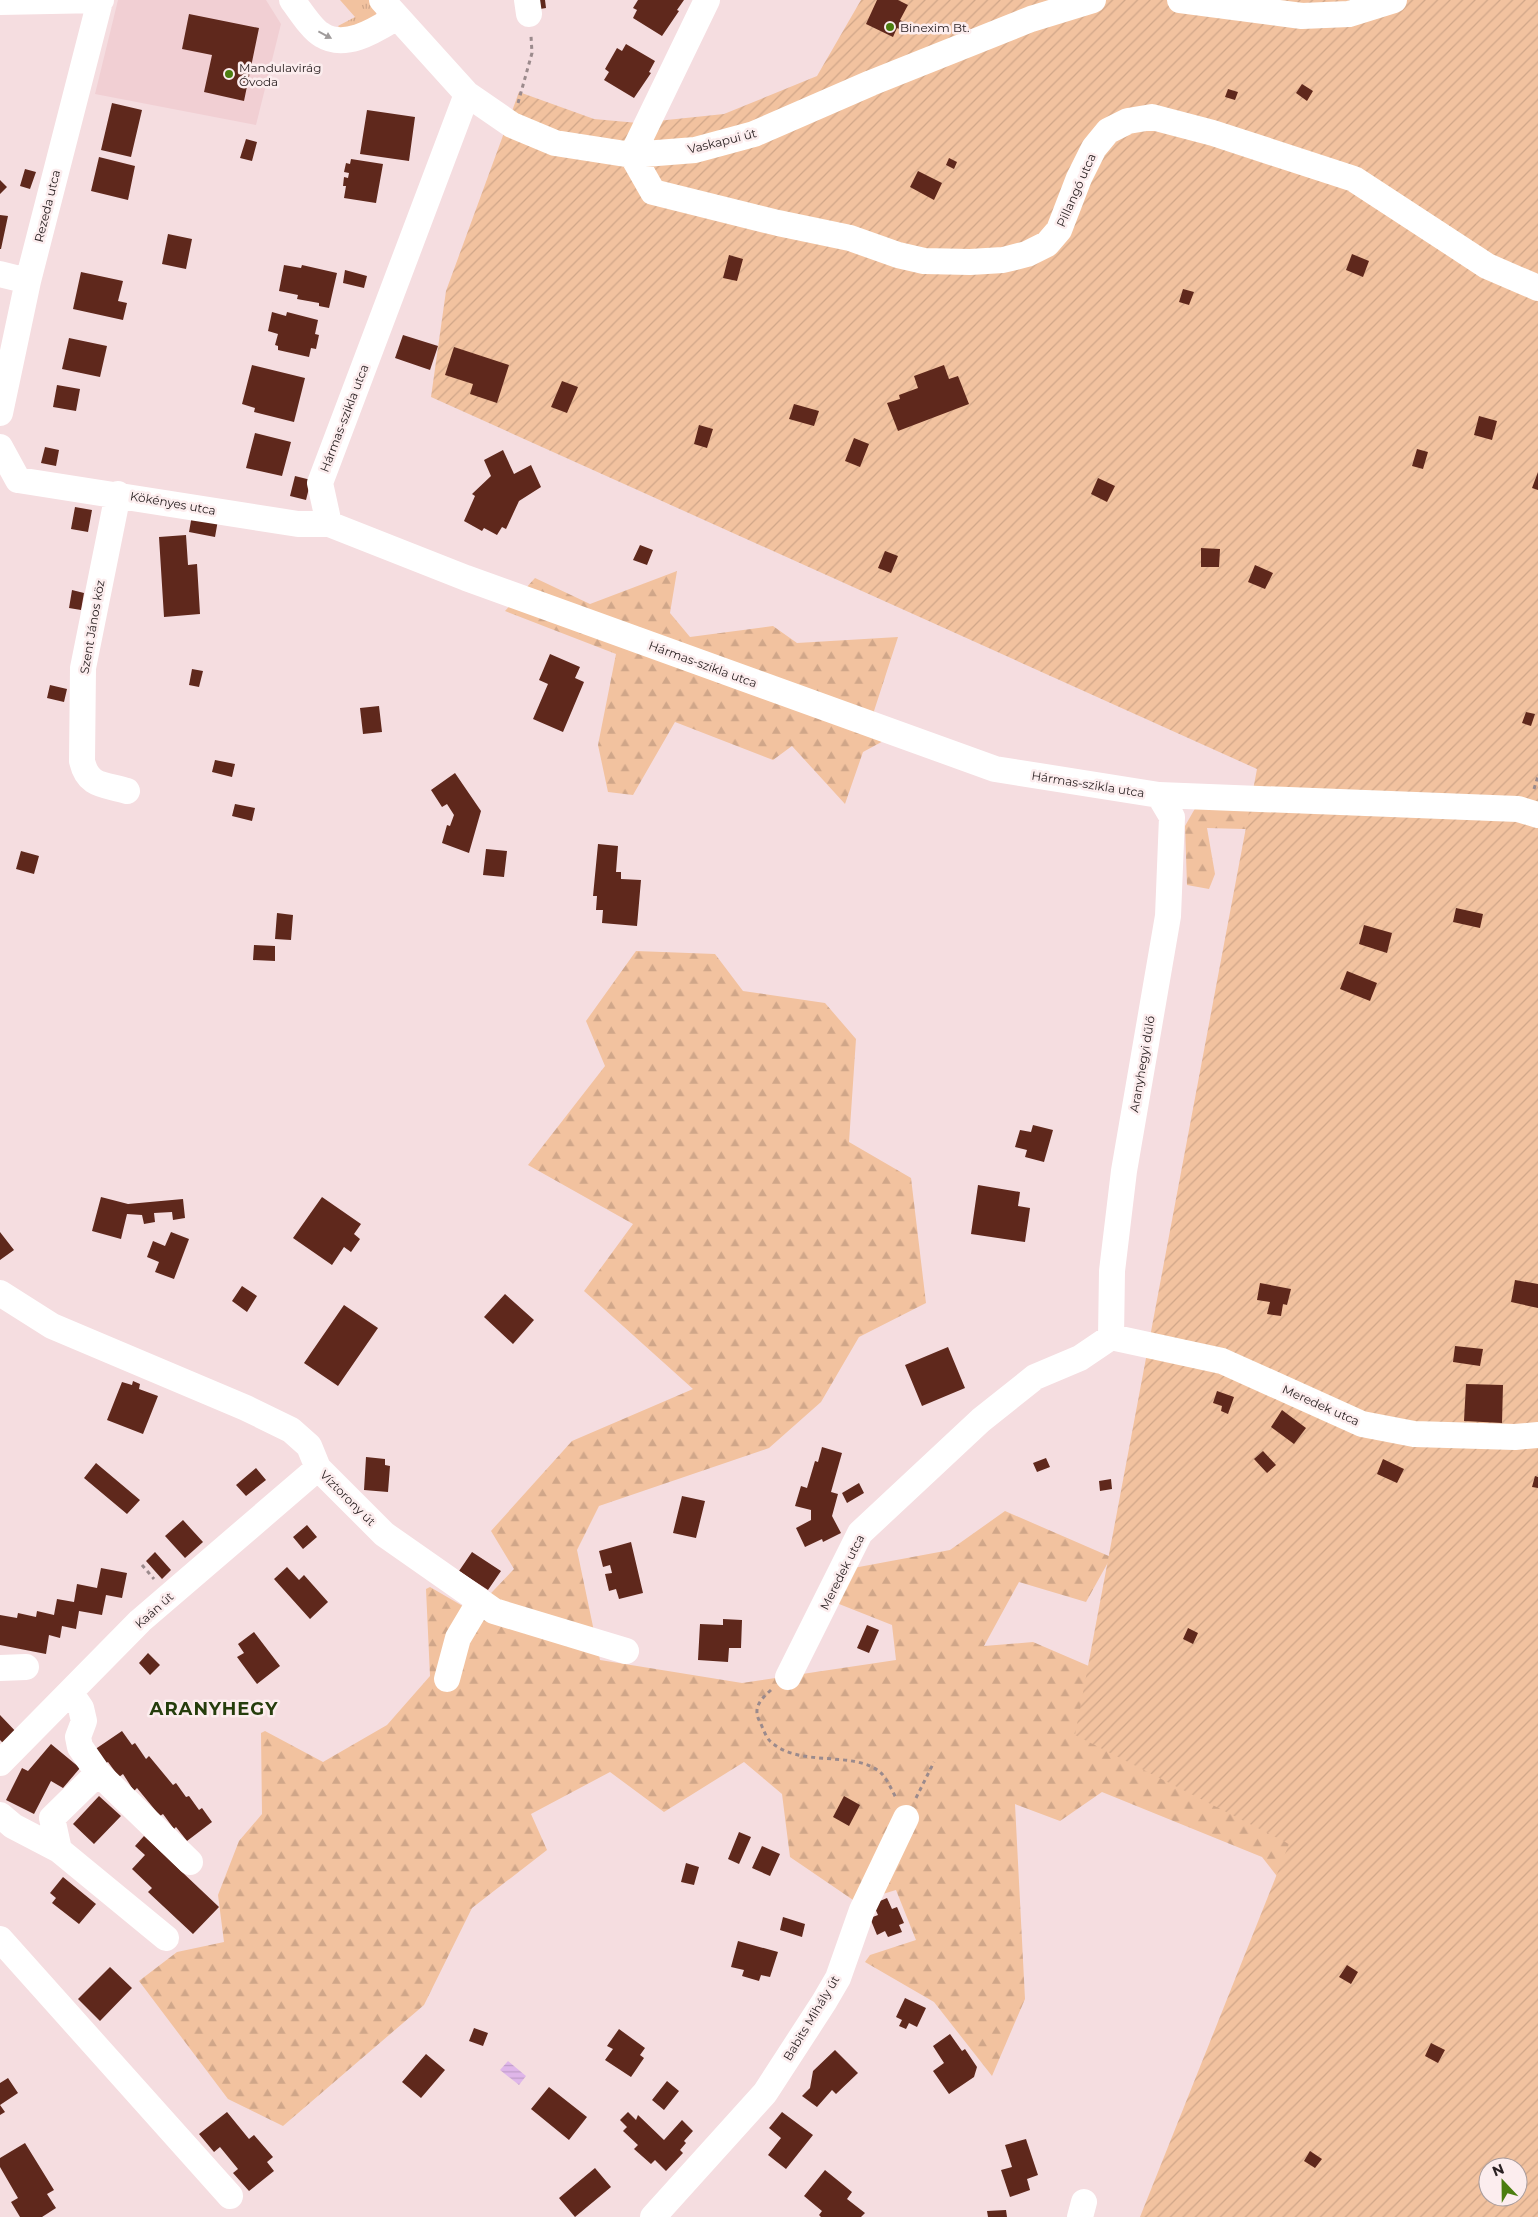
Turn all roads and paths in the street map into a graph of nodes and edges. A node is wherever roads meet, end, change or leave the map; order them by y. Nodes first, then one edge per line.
1 (100, 0) edge
2 (292, 0) edge
3 (707, 0) edge
4 (1092, 0) edge
5 (1180, 0) edge
6 (1394, 0) edge
7 (0, 2) edge
8 (389, 8) edge
9 (532, 53) dead end
10 (467, 94) junction
11 (512, 125) junction
12 (632, 155) junction
13 (0, 274) edge
14 (28, 281) junction
15 (1538, 288) edge
16 (0, 412) edge
17 (0, 447) edge
18 (9, 485) edge
19 (118, 494) junction
20 (329, 524) junction
21 (127, 791) dead end
22 (1159, 795) junction
23 (1538, 815) edge
24 (0, 1292) edge
25 (1110, 1337) junction
26 (1538, 1435) edge
27 (318, 1468) junction
28 (142, 1565) dead end
29 (158, 1583) dead end
30 (487, 1606) junction
31 (626, 1651) dead end
32 (26, 1667) dead end
33 (0, 1668) edge
34 (788, 1677) joint
35 (447, 1679) dead end
36 (70, 1692) junction
37 (1, 1759) edge
38 (934, 1762) dead end
39 (98, 1773) junction
40 (0, 1815) edge
41 (906, 1818) junction
42 (59, 1850) junction
43 (190, 1862) dead end
44 (166, 1938) dead end
45 (0, 1939) edge
46 (230, 2196) dead end
47 (653, 2217) edge

1 - 7 street
1 - 14 street, Rezeda utca
2 -> 8 street
3 - 12 street
4 - 12 street, Vaskapui út
5 - 6 street
8 - 10 street, Vaskapui út
9 - 11 path
10 - 11 street, Vaskapui út
10 - 20 street, Hármas-szikla utca
11 - 12 street, Vaskapui út
12 - 15 street, Pillangó utca
13 - 14 street
14 - 16 street, Rezeda utca
17 - 18 street
18 - 19 street, Kökényes utca
19 - 20 street, Kökényes utca
19 - 21 street, Szent János köz
20 - 22 street, Hármas-szikla utca
22 - 23 street, Hármas-szikla utca
22 - 25 street, Aranyhegyi dűlő
24 - 27 street, Víztorony út
25 - 26 street, Meredek utca
25 - 34 street, Meredek utca
27 - 30 street, Víztorony út
27 - 36 street, Kaán út
28 - 29 path
30 - 31 street, Víztorony út
30 - 35 street
32 - 33 street
34 - 41 path
36 - 37 street, Kaán út
36 - 39 street
38 - 41 path
39 - 42 street
39 - 43 street
40 - 42 street
41 - 47 street, Babits Mihály út
42 - 44 street
45 - 46 street

